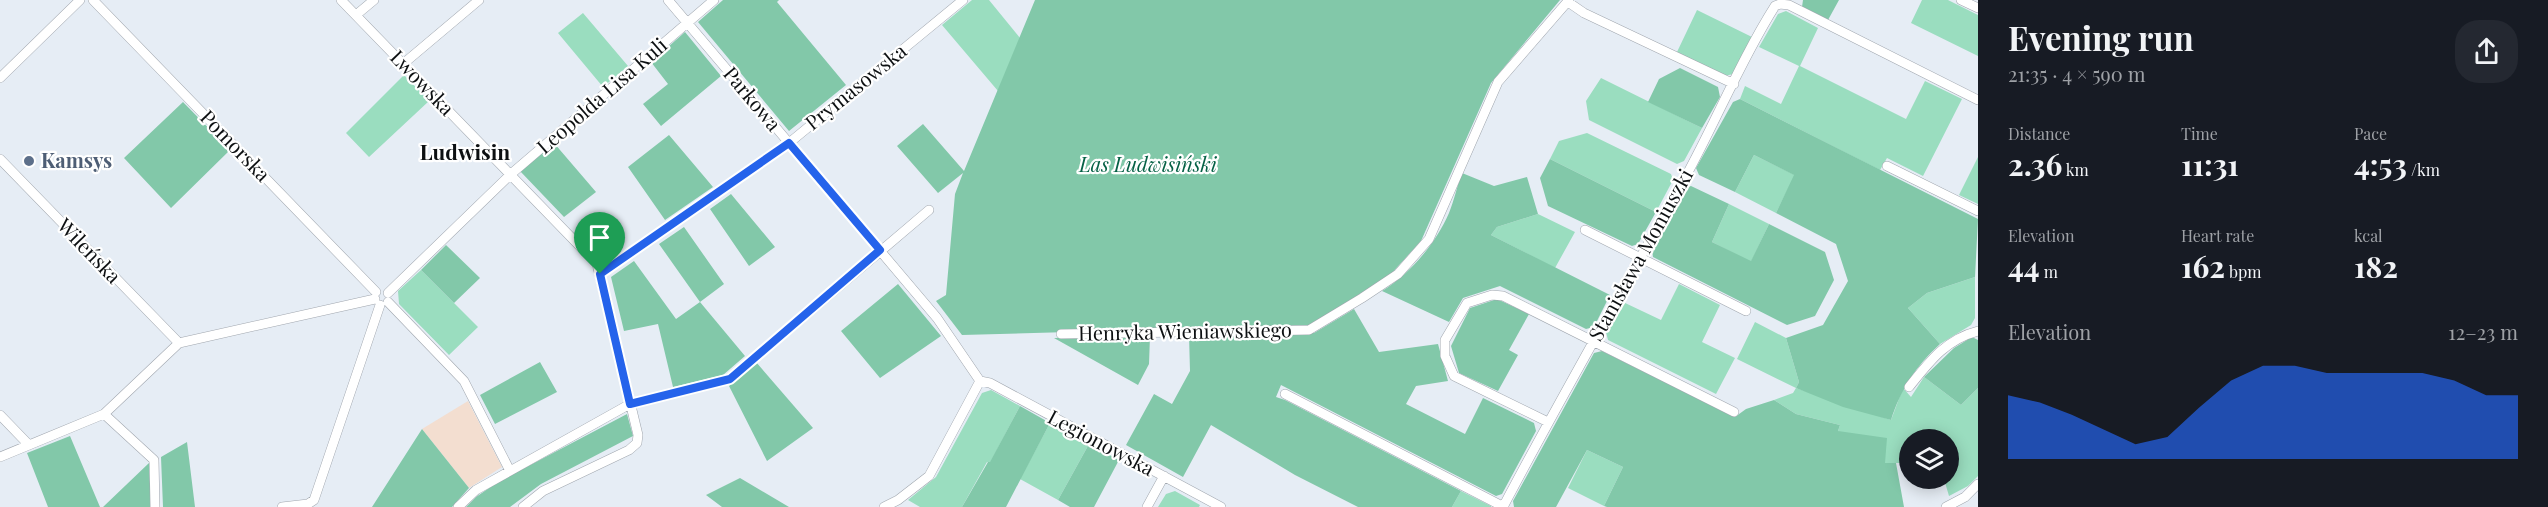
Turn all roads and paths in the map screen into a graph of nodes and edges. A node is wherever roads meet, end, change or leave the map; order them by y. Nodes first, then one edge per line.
1 (80, 0) edge
2 (93, 0) edge
3 (341, 0) edge
4 (374, 0) edge
5 (480, 0) edge
6 (668, 0) edge
7 (714, 0) edge
8 (963, 0) edge
9 (1961, 0) edge
10 (1568, 1) edge
11 (1978, 8) edge
12 (356, 15) junction
13 (687, 22) junction
14 (403, 63) junction
15 (0, 78) edge
16 (1734, 84) junction
17 (1978, 100) edge
18 (789, 143) junction
19 (0, 159) edge
20 (1887, 166) dead end
21 (511, 174) junction
22 (929, 210) dead end
23 (1978, 211) edge
24 (1585, 230) dead end
25 (880, 250) junction
26 (1639, 258) junction
27 (600, 274) junction
28 (381, 298) junction
29 (1746, 311) dead end
30 (1978, 331) edge
31 (1061, 334) dead end
32 (178, 343) junction
33 (1592, 343) junction
34 (980, 381) junction
35 (1910, 387) dead end
36 (1285, 394) dead end
37 (630, 404) junction
38 (1734, 412) dead end
39 (105, 414) junction
40 (0, 415) edge
41 (1548, 422) junction
42 (29, 445) junction
43 (0, 457) edge
44 (510, 471) junction
45 (1164, 476) junction
46 (1978, 484) edge
47 (155, 507) edge
48 (282, 507) edge
49 (458, 507) edge
50 (524, 507) edge
51 (884, 507) edge
52 (1147, 507) edge
53 (1221, 507) edge
54 (1503, 507) edge
55 (1946, 507) edge

1 - 15 street
2 - 28 street, Pomorska
3 - 12 street, Lwowska
4 - 12 street
5 - 14 street
6 - 13 street, Parkowa
7 - 13 street, Leopolda Lisa Kuli
8 - 18 street, Prymasowska
9 - 11 street
10 - 16 street
10 - 31 street, Henryka Wieniawskiego
12 - 14 street, Lwowska
13 - 18 street, Parkowa
13 - 21 street, Leopolda Lisa Kuli
14 - 21 street, Lwowska
16 - 17 street, Stanisława Moniuszki
16 - 26 street, Stanisława Moniuszki
18 - 25 street, Parkowa
18 - 27 street, Prymasowska
19 - 32 street, Wileńska
20 - 23 street
21 - 27 street, Lwowska
21 - 28 street, Leopolda Lisa Kuli
22 - 25 street
24 - 26 street
25 - 34 street, Parkowa
25 - 37 street
26 - 29 street
26 - 33 street, Stanisława Moniuszki
27 - 37 street, Lwowska
28 - 32 street
28 - 44 street, Pomorska
28 - 48 street
30 - 35 street
32 - 39 street
33 - 38 street
33 - 41 street, Stanisława Moniuszki
33 - 41 street
34 - 45 street, Legionowska
34 - 51 street
36 - 54 street
37 - 44 street
37 - 50 street, Lwowska
39 - 42 street
39 - 47 street
40 - 42 street
41 - 54 street, Stanisława Moniuszki
42 - 43 street
44 - 49 street
45 - 52 street
45 - 53 street, Legionowska
46 - 55 street

